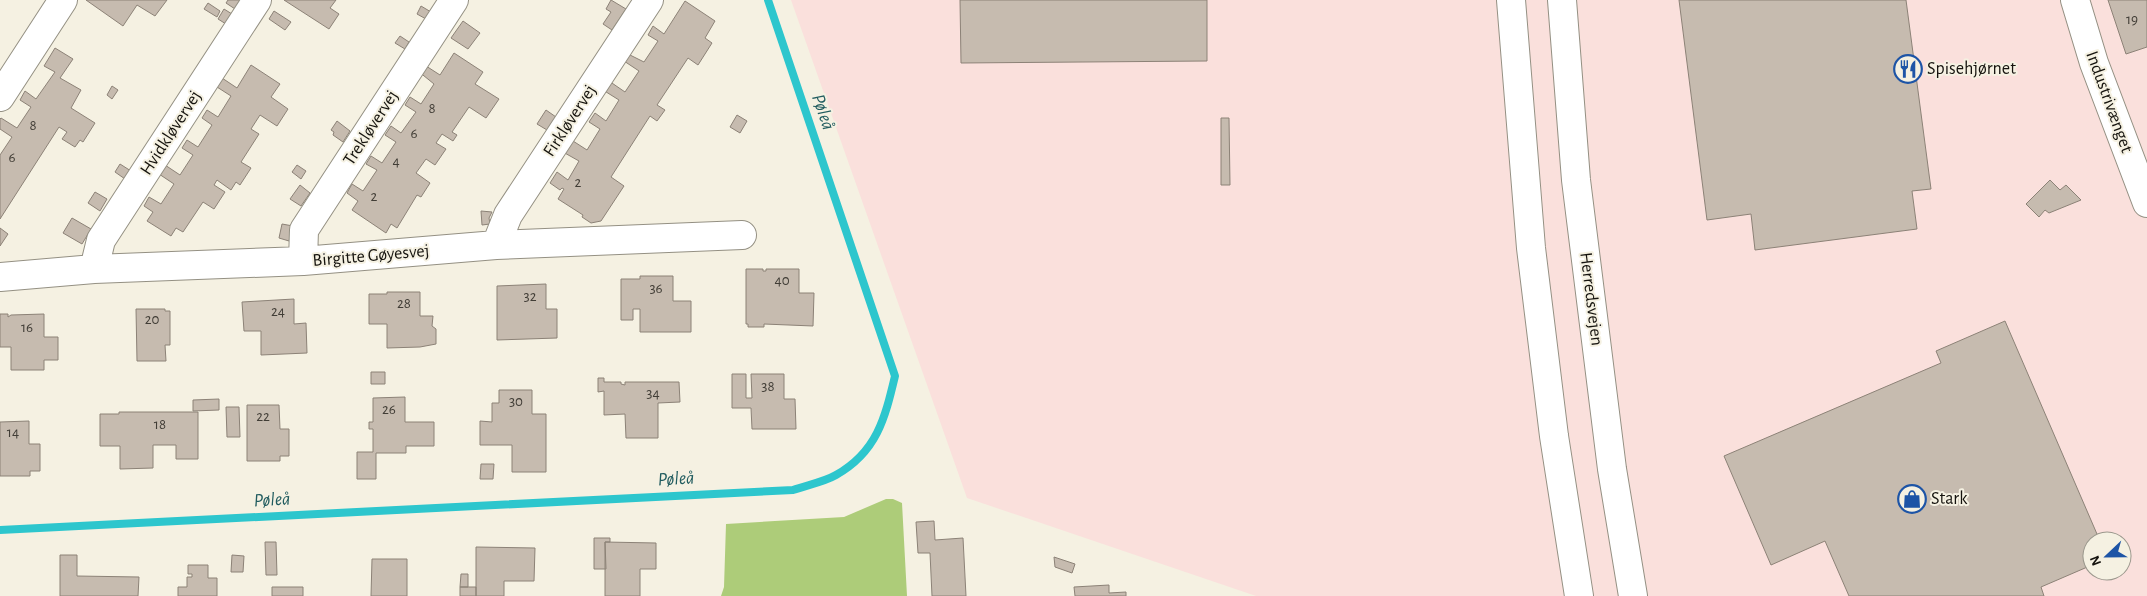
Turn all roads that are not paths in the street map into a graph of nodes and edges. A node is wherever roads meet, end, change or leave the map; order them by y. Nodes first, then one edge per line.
1 (63, 0) edge
2 (257, 0) edge
3 (454, 0) edge
4 (649, 0) edge
5 (1511, 0) edge
6 (1562, 0) edge
7 (2075, 0) edge
8 (0, 97) edge
9 (2147, 203) edge
10 (742, 235) dead end
11 (496, 245) junction
12 (303, 262) junction
13 (94, 270) junction
14 (0, 277) edge
15 (1579, 596) edge
16 (1633, 596) edge

1 - 8 street
2 - 13 street, Hvidkløvervej
3 - 12 street, Trekløvervej
4 - 11 street, Firkløvervej
5 - 15 street
6 - 16 street, Herredsvejen
7 - 9 street, Industrivænget
10 - 11 street, Birgitte Gøyesvej
11 - 12 street, Birgitte Gøyesvej
12 - 13 street, Birgitte Gøyesvej
13 - 14 street, Birgitte Gøyesvej

